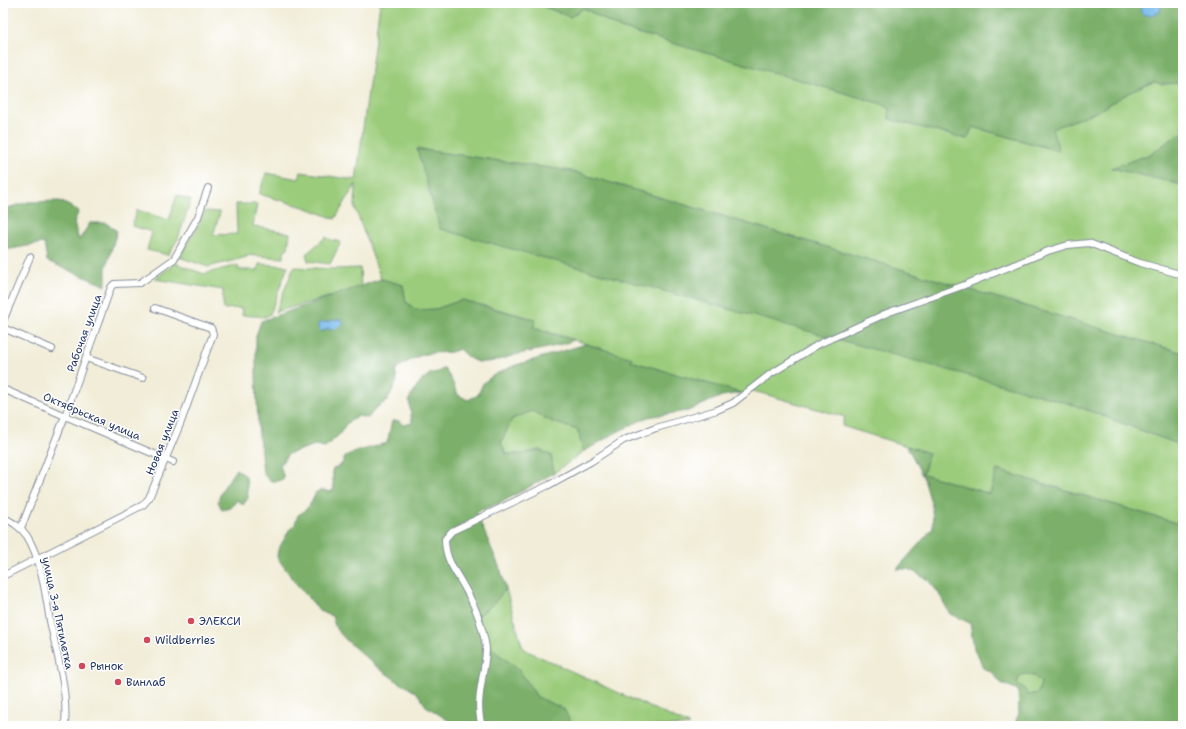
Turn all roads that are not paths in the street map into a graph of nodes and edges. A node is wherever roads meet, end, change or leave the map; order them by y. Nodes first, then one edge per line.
1 (208, 188) dead end
2 (30, 257) dead end
3 (1183, 275) edge
4 (155, 308) dead end
5 (3, 321) edge
6 (3, 328) edge
7 (52, 349) dead end
8 (86, 358) junction
9 (143, 378) dead end
10 (3, 388) edge
11 (65, 416) junction
12 (166, 459) junction
13 (173, 462) dead end
14 (3, 517) edge
15 (21, 528) junction
16 (37, 559) junction
17 (3, 576) edge
18 (65, 726) edge
19 (482, 726) edge

1 - 8 street, Рабочая улица
2 - 5 street
3 - 19 street
4 - 12 street, Новая улица
6 - 7 street
8 - 9 street
8 - 11 street, Рабочая улица
10 - 11 street, Октябрьская улица
11 - 12 street, Октябрьская улица
11 - 15 street, Рабочая улица
12 - 13 street, Октябрьская улица
12 - 16 street, Новая улица
14 - 15 street, улица 3-я Пятилетка
15 - 16 street, улица 3-я Пятилетка
16 - 17 street, Новая улица
16 - 18 street, улица 3-я Пятилетка

